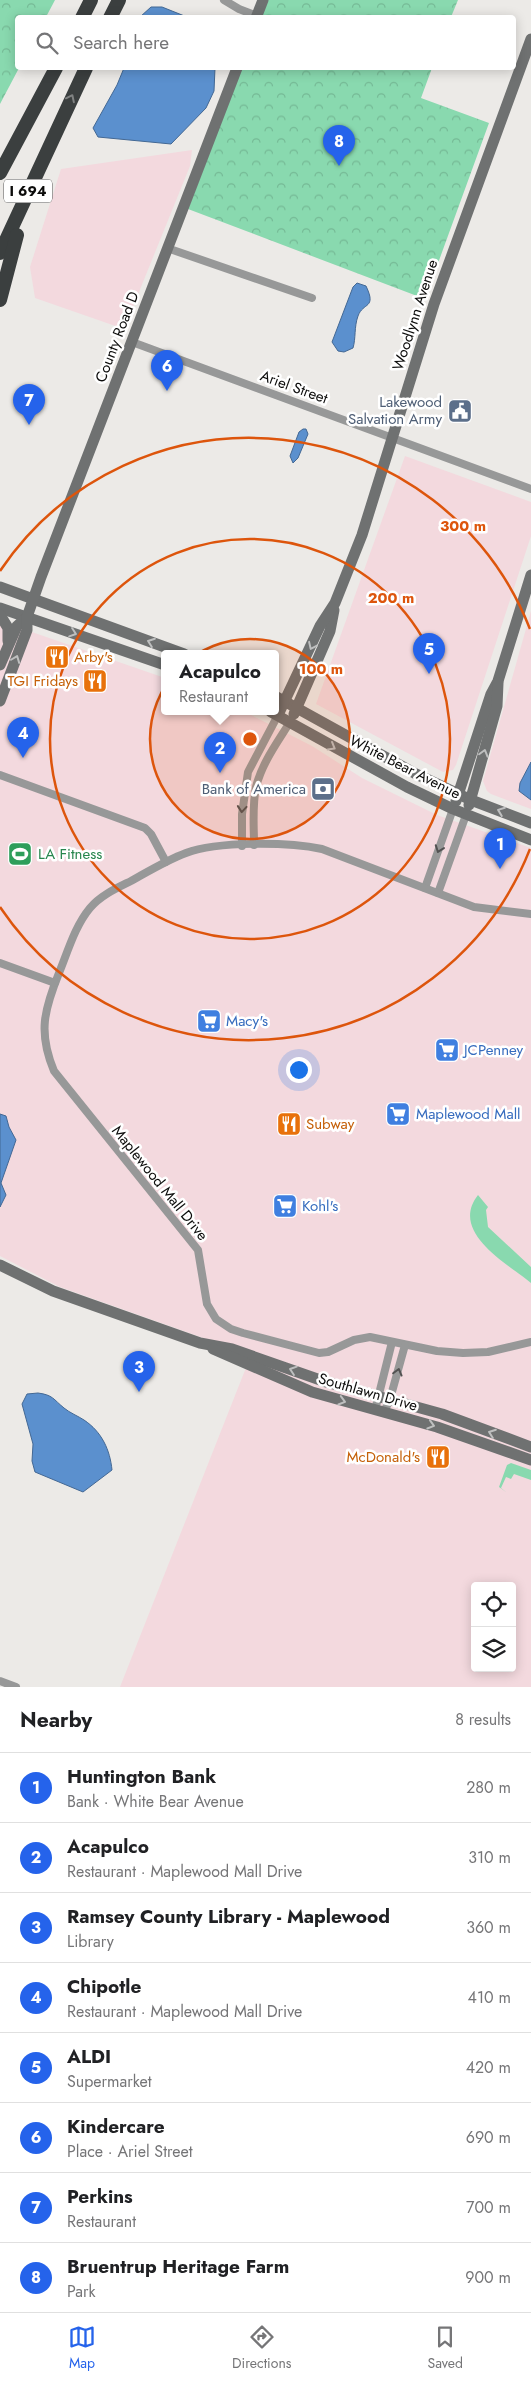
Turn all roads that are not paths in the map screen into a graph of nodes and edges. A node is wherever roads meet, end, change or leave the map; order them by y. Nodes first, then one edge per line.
1 (91, 0) edge
2 (119, 0) edge
3 (224, 0) edge
4 (263, 0) edge
5 (84, 15) edge
6 (112, 15) edge
7 (252, 15) edge
8 (257, 15) edge
9 (531, 39) edge
10 (55, 70) edge
11 (85, 70) edge
12 (236, 70) edge
13 (25, 126) junction
14 (56, 129) junction
15 (0, 173) edge
16 (0, 185) edge
17 (167, 248) junction
18 (0, 253) edge
19 (312, 298) dead end
20 (0, 300) edge
21 (132, 342) junction
22 (392, 438) junction
23 (531, 489) edge
24 (531, 575) edge
25 (0, 587) edge
26 (34, 600) junction
27 (336, 603) junction
28 (0, 608) edge
29 (0, 615) edge
30 (27, 618) junction
31 (6, 650) junction
32 (173, 650) edge
33 (161, 664) edge
34 (0, 665) edge
35 (498, 681) junction
36 (280, 698) edge
37 (0, 701) edge
38 (297, 708) junction
39 (274, 715) edge
40 (276, 715) edge
41 (290, 722) junction
42 (0, 775) edge
43 (459, 794) junction
44 (471, 800) junction
45 (453, 809) junction
46 (466, 814) junction
47 (531, 823) edge
48 (531, 840) edge
49 (254, 845) junction
50 (242, 846) junction
51 (166, 862) junction
52 (424, 888) junction
53 (438, 893) junction
54 (531, 914) edge
55 (0, 963) edge
56 (55, 983) junction
57 (0, 1265) edge
58 (392, 1342) junction
59 (531, 1342) edge
60 (200, 1343) junction
61 (405, 1345) junction
62 (384, 1398) junction
63 (380, 1411) junction
64 (531, 1447) edge
65 (531, 1460) edge
66 (0, 1681) edge
67 (16, 1687) edge

1 - 5 highway
2 - 6 highway
3 - 7 street
4 - 8 street
9 - 22 street, Woodlynn Avenue
10 - 13 highway, I 694
14 -> 11 highway, I 694
12 - 17 street, County Road D
13 - 15 highway
13 - 16 highway, I 694
14 - 18 highway, I 694
14 - 20 highway
17 - 19 street
17 - 21 street, County Road D
21 - 22 street, Ariel Street
21 - 26 street, County Road D
22 - 23 street, Ariel Street
22 - 27 street, Woodlynn Avenue
24 - 35 street
25 - 26 street
26 - 30 street, County Road D
32 -> 26 street
27 -> 36 street, Woodlynn Avenue
27 - 38 street, Woodlynn Avenue
28 - 30 street
29 - 31 street
30 - 31 street, County Road D
30 -> 33 street
37 -> 30 street, County Road D
31 - 34 street, County Road D
35 - 43 street
44 -> 35 street
36 - 38 street, White Bear Avenue
38 - 41 street, Woodlynn Avenue
38 - 43 street, White Bear Avenue
39 -> 50 street
40 - 41 street, White Bear Avenue
41 -> 45 street, White Bear Avenue
41 - 49 street
42 - 51 street
43 - 44 street, White Bear Avenue
43 - 45 street
44 - 46 street
47 -> 44 street, White Bear Avenue
45 - 46 street, White Bear Avenue
45 -> 52 street
46 - 48 street, White Bear Avenue
46 - 53 street
49 - 50 street, Maplewood Mall Drive
49 - 52 street, Maplewood Mall Drive
50 - 51 street, Maplewood Mall Drive
51 - 56 street, Maplewood Mall Drive
52 - 53 street, Maplewood Mall Drive
53 - 54 street, Maplewood Mall Drive
55 - 56 street
56 - 58 street, Maplewood Mall Drive
57 - 60 street, Southlawn Drive
58 - 61 street, Maplewood Mall Drive
58 - 62 street
59 - 61 street, Maplewood Mall Drive
62 -> 60 street, Southlawn Drive
60 -> 63 street, Southlawn Drive
62 -> 61 street
62 - 63 street
62 - 63 street
64 -> 62 street, Southlawn Drive
63 -> 65 street, Southlawn Drive
66 - 67 street

